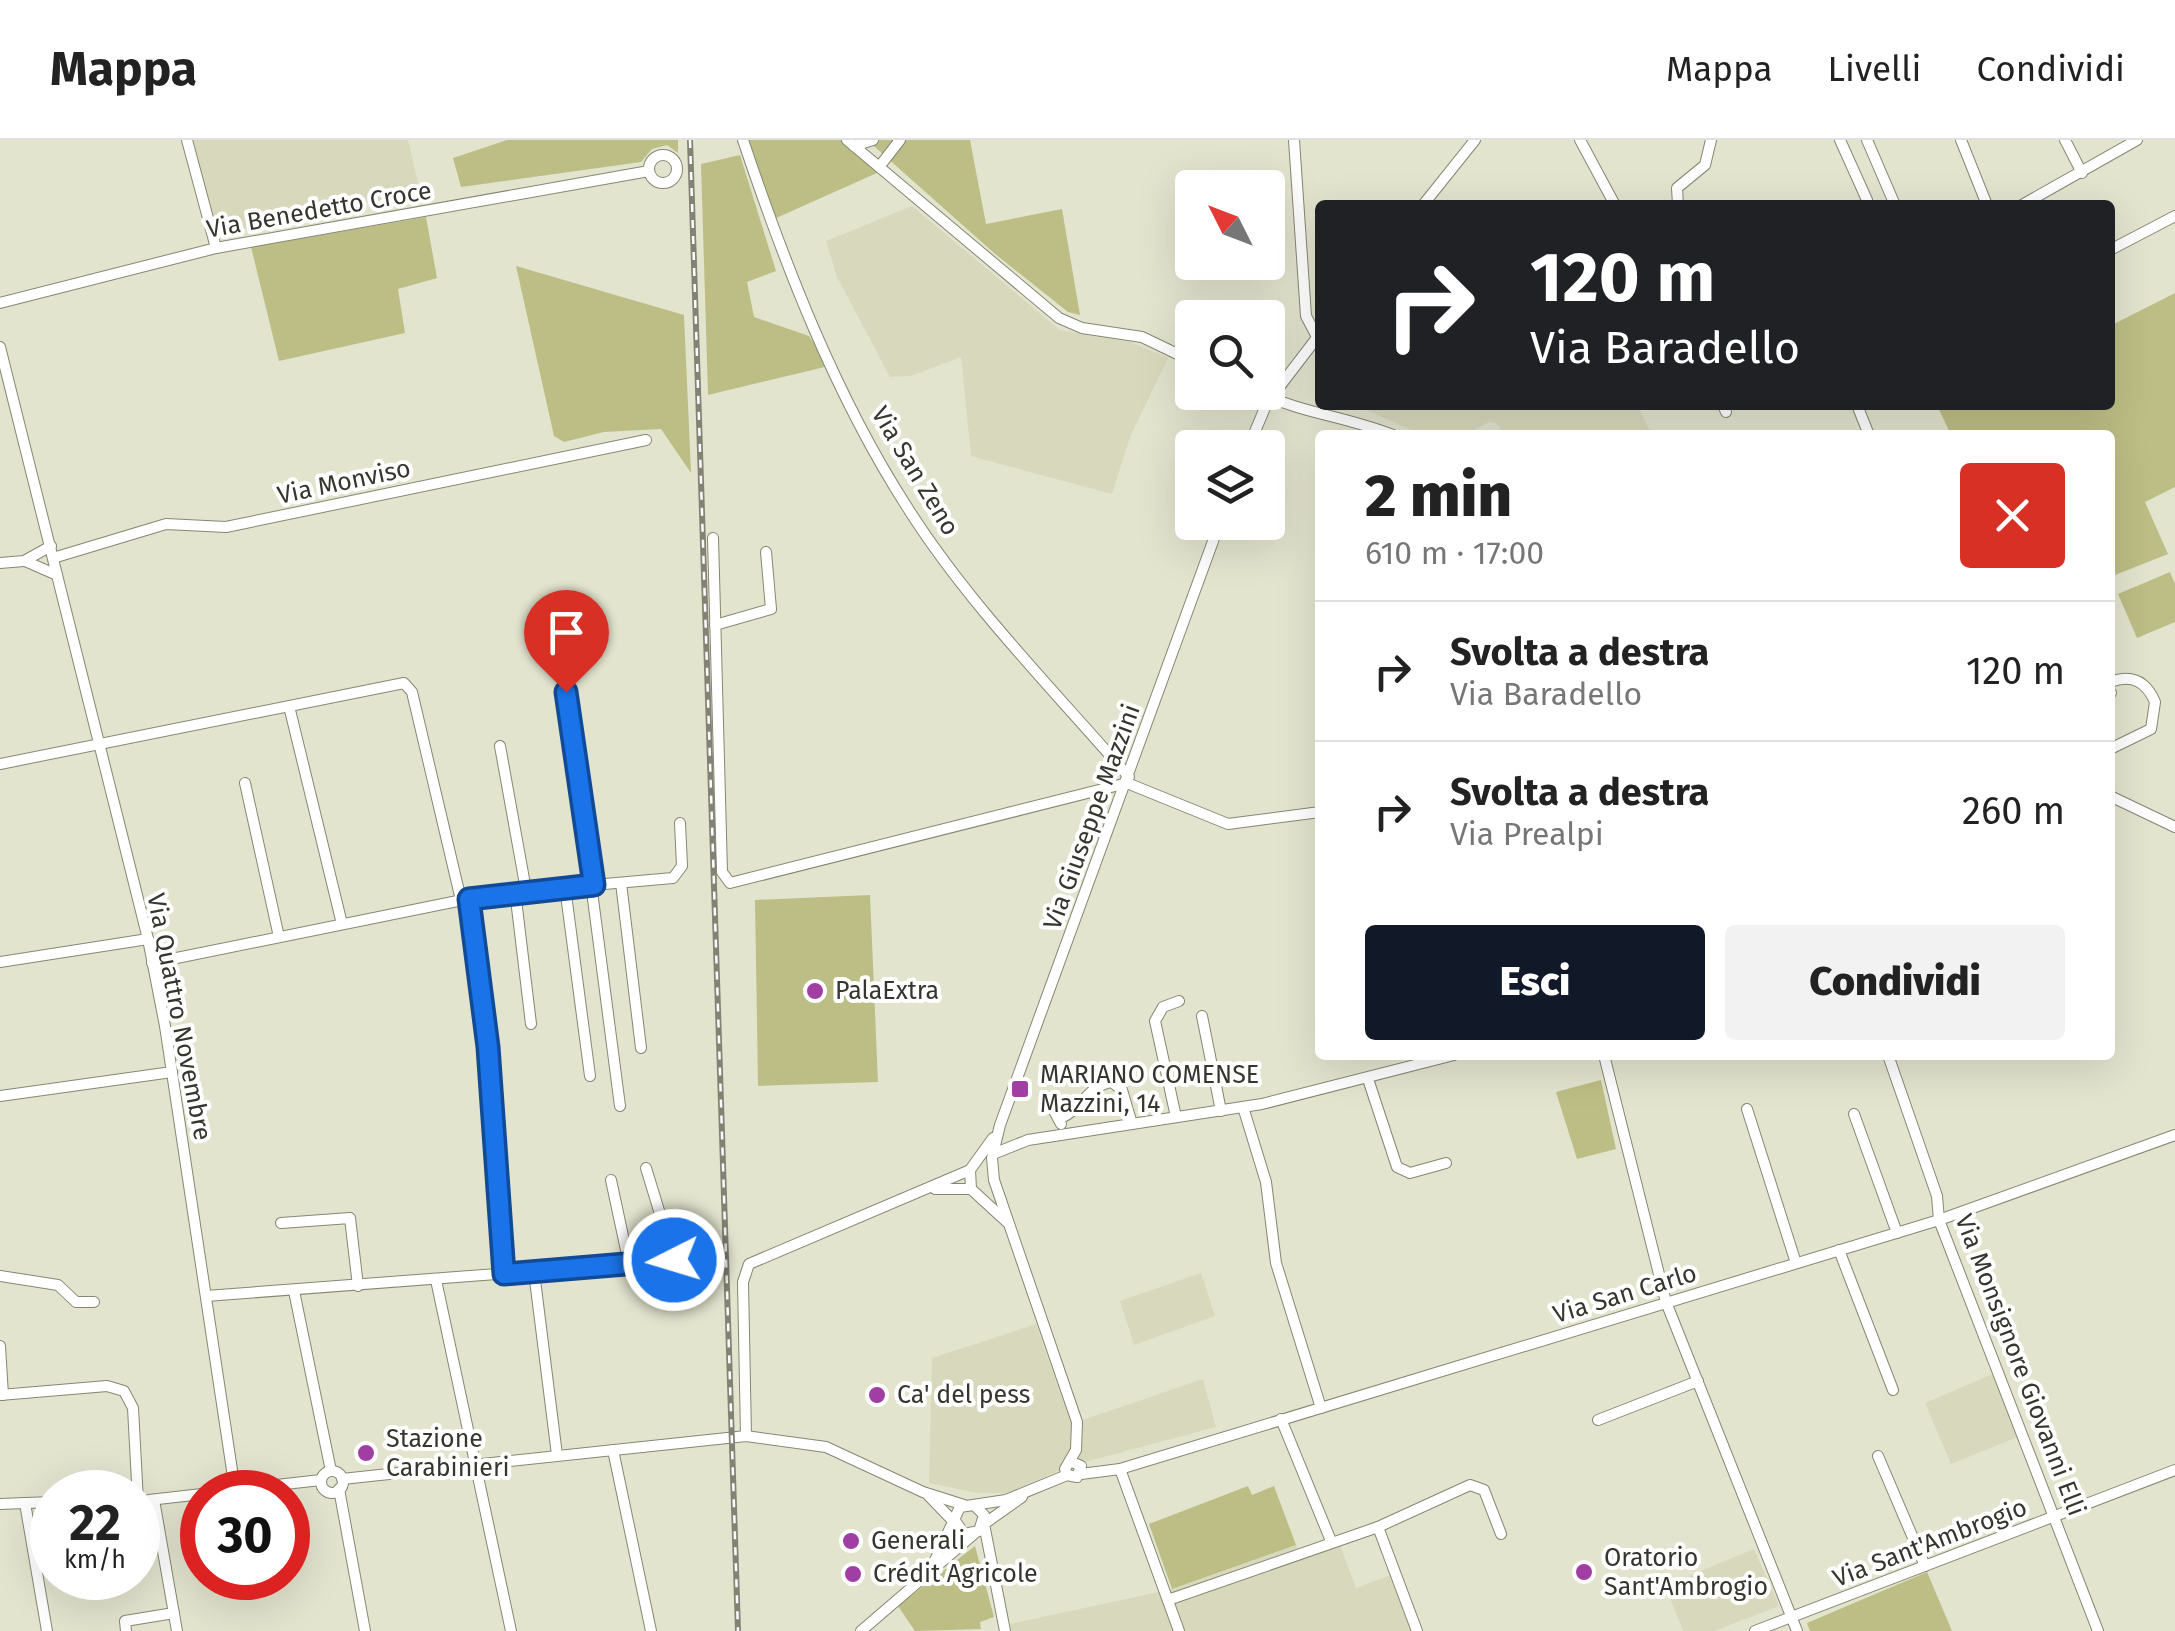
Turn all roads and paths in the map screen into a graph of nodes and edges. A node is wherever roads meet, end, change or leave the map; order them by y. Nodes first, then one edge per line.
1 (187, 140) edge
2 (743, 140) edge
3 (873, 140) edge
4 (900, 140) edge
5 (1294, 140) edge
6 (1475, 140) edge
7 (1580, 140) edge
8 (1712, 140) edge
9 (1840, 140) edge
10 (1867, 140) edge
11 (1961, 140) edge
12 (2065, 140) edge
13 (2137, 140) edge
14 (850, 143) edge
15 (879, 167) junction
16 (649, 171) dead end
17 (2082, 172) junction
18 (1427, 200) edge
19 (1612, 200) edge
20 (1677, 200) edge
21 (1867, 200) dead end
22 (1893, 200) edge
23 (1985, 200) edge
24 (2031, 200) edge
25 (2175, 216) edge
26 (2115, 247) edge
27 (216, 248) junction
28 (0, 303) edge
29 (1315, 330) edge
30 (1315, 341) edge
31 (0, 346) edge
32 (1175, 353) edge
33 (1285, 379) edge
34 (1285, 404) edge
35 (1379, 430) edge
36 (646, 440) dead end
37 (713, 538) dead end
38 (1214, 540) edge
39 (52, 552) junction
40 (766, 552) dead end
41 (24, 561) junction
42 (0, 562) edge
43 (57, 575) junction
44 (715, 625) junction
45 (2115, 680) edge
46 (566, 692) dead end
47 (289, 706) junction
48 (99, 745) junction
49 (500, 746) dead end
50 (2115, 748) edge
51 (0, 764) edge
52 (1128, 780) junction
53 (245, 783) dead end
54 (2115, 798) edge
55 (1315, 813) edge
56 (680, 823) dead end
57 (2175, 828) edge
58 (622, 882) junction
59 (594, 885) junction
60 (565, 887) junction
61 (520, 891) junction
62 (465, 900) junction
63 (342, 924) junction
64 (279, 937) junction
65 (148, 940) junction
66 (0, 962) edge
67 (152, 963) junction
68 (1179, 1001) dead end
69 (1202, 1016) dead end
70 (531, 1024) dead end
71 (641, 1048) dead end
72 (1426, 1060) edge
73 (1605, 1060) edge
74 (1890, 1060) edge
75 (172, 1072) junction
76 (590, 1076) dead end
77 (1368, 1079) junction
78 (0, 1096) edge
79 (1046, 1096) dead end
80 (620, 1106) dead end
81 (1243, 1107) junction
82 (1747, 1109) dead end
83 (1220, 1111) junction
84 (1854, 1114) dead end
85 (1176, 1117) junction
86 (1059, 1119) junction
87 (1132, 1124) junction
88 (1001, 1131) junction
89 (1066, 1134) junction
90 (2175, 1135) edge
91 (1028, 1140) junction
92 (993, 1154) junction
93 (1446, 1163) dead end
94 (646, 1168) dead end
95 (973, 1168) junction
96 (994, 1177) junction
97 (611, 1180) dead end
98 (924, 1190) junction
99 (973, 1190) junction
100 (1938, 1220) junction
101 (280, 1223) dead end
102 (1013, 1230) junction
103 (1897, 1233) junction
104 (1839, 1250) junction
105 (706, 1258) dead end
106 (674, 1260) junction
107 (1796, 1263) junction
108 (628, 1264) junction
109 (534, 1272) junction
110 (504, 1274) junction
111 (0, 1276) edge
112 (436, 1280) junction
113 (358, 1286) junction
114 (294, 1291) junction
115 (206, 1296) junction
116 (94, 1302) dead end
117 (1666, 1302) junction
118 (0, 1346) edge
119 (1698, 1381) junction
120 (1893, 1390) dead end
121 (1, 1395) edge
122 (1321, 1408) junction
123 (1282, 1419) junction
124 (1598, 1420) dead end
125 (746, 1436) junction
126 (613, 1450) junction
127 (557, 1455) junction
128 (1878, 1456) dead end
129 (1072, 1462) junction
130 (478, 1464) junction
131 (1120, 1469) junction
132 (136, 1470) edge
133 (232, 1470) edge
134 (2175, 1470) edge
135 (331, 1471) junction
136 (1081, 1474) junction
137 (1068, 1475) junction
138 (321, 1480) junction
139 (310, 1481) edge
140 (341, 1484) junction
141 (923, 1492) junction
142 (1026, 1493) junction
143 (25, 1503) junction
144 (30, 1503) edge
145 (0, 1504) edge
146 (969, 1505) junction
147 (2057, 1516) junction
148 (953, 1520) junction
149 (984, 1524) junction
150 (1378, 1527) junction
151 (160, 1534) edge
152 (974, 1534) junction
153 (1501, 1534) dead end
154 (1331, 1542) junction
155 (1926, 1566) junction
156 (929, 1572) junction
157 (1168, 1600) junction
158 (174, 1613) junction
159 (1792, 1618) junction
160 (48, 1631) edge
161 (126, 1631) edge
162 (177, 1631) edge
163 (365, 1631) edge
164 (512, 1631) edge
165 (652, 1631) edge
166 (862, 1631) edge
167 (1005, 1631) edge
168 (1179, 1631) edge
169 (1418, 1631) edge
170 (1756, 1631) edge
171 (1797, 1631) edge
172 (2098, 1631) edge

1 - 27 street
2 - 52 street, Via San Zeno
3 - 14 street
4 - 15 street
5 - 29 street
6 - 18 street
7 - 19 street
8 - 20 street
9 - 21 street
10 - 22 street
11 - 23 street
12 - 17 street
13 - 17 street
14 - 15 street
15 - 32 street
16 - 27 street, Via Benedetto Croce
17 - 24 street
25 - 26 street
27 - 28 street, Via Benedetto Croce
30 - 33 street
31 - 39 street, Via Quattro Novembre
34 - 35 street
36 - 39 street, Via Monviso
37 - 44 street
38 - 52 street, Via Giuseppe Mazzini
39 - 41 street, Via Monviso
39 - 43 street, Via Quattro Novembre
40 - 44 street
41 - 42 street
41 - 43 street
43 - 48 street, Via Quattro Novembre
44 - 52 street
45 - 50 street
46 - 59 street
47 - 48 street
47 - 62 street
47 - 63 street
48 - 51 street
48 - 65 street, Via Quattro Novembre
49 - 61 street
52 - 55 street
52 - 88 street, Via Giuseppe Mazzini
53 - 64 street
54 - 57 street
56 - 58 street
58 - 59 street
58 - 71 street
59 - 60 street
59 - 80 street
60 - 61 street
60 - 76 street
61 - 62 street
61 - 70 street
62 - 63 street
62 - 110 street
63 - 64 street
64 - 67 street
65 - 66 street
65 - 67 street, Via Quattro Novembre
67 - 75 street, Via Quattro Novembre
68 - 85 street
69 - 83 street
72 - 77 street
73 - 117 street
74 - 100 street, Via Monsignore Giovanni Elli
75 - 78 street
75 - 115 street, Via Quattro Novembre
77 - 81 street
77 - 93 street
79 - 86 street
81 - 83 street
81 - 122 street
82 - 107 street
83 - 85 street
84 - 103 street
85 - 87 street
86 - 87 street
86 - 89 street
87 - 89 street
88 - 91 street
88 - 92 street, Via Giuseppe Mazzini
88 - 95 street, Via Giuseppe Mazzini
89 - 91 street
90 - 100 street, Via San Carlo
91 - 92 street
92 - 96 street, Via Giuseppe Mazzini
94 - 106 street
95 - 96 street
95 - 98 street
95 - 99 street
96 - 99 street
96 - 102 street
97 - 108 street
98 - 99 street
98 - 125 street
99 - 102 street
100 - 103 street, Via San Carlo
100 - 147 street, Via Monsignore Giovanni Elli
101 - 113 street
102 - 129 street
103 - 104 street, Via San Carlo
104 - 107 street, Via San Carlo
104 - 120 street
105 - 106 street
106 - 108 street
107 - 117 street, Via San Carlo
108 - 109 street
109 - 110 street
109 - 127 street
110 - 112 street
111 - 116 street
112 - 113 street
112 - 130 street
113 - 114 street
114 - 115 street
114 - 135 street
115 - 133 street, Via Quattro Novembre
117 - 119 street
117 - 122 street, Via San Carlo
118 - 121 street
119 - 124 street
119 - 159 street
121 - 132 street
122 - 123 street, Via San Carlo
123 - 131 street, Via San Carlo
123 - 154 street
125 - 126 street
125 - 141 street
126 - 127 street
126 - 165 street
127 - 130 street
128 - 155 street
129 - 136 street
129 - 137 street
130 - 140 street
130 - 164 street
131 - 136 street, Via San Carlo
131 - 157 street
134 - 147 street, Via Sant'Ambrogio
135 - 138 street
135 - 140 street
136 - 137 street
137 - 142 street
138 - 139 street
138 - 140 street
140 - 163 street
141 - 146 street
141 - 148 street
142 - 146 street
142 - 149 street
143 - 144 street
143 - 145 street
143 - 160 street
146 - 148 street
146 - 149 street
147 - 155 street, Via Sant'Ambrogio
147 - 172 street, Via Monsignore Giovanni Elli
148 - 152 street
148 - 156 street
149 - 152 street
149 - 167 street
150 - 153 street
150 - 154 street
150 - 169 street
151 - 158 street
152 - 156 street
154 - 157 street
155 - 159 street, Via Sant'Ambrogio
156 - 166 street
157 - 168 street
158 - 161 street
158 - 162 street
159 - 170 street, Via Sant'Ambrogio
159 - 171 street

